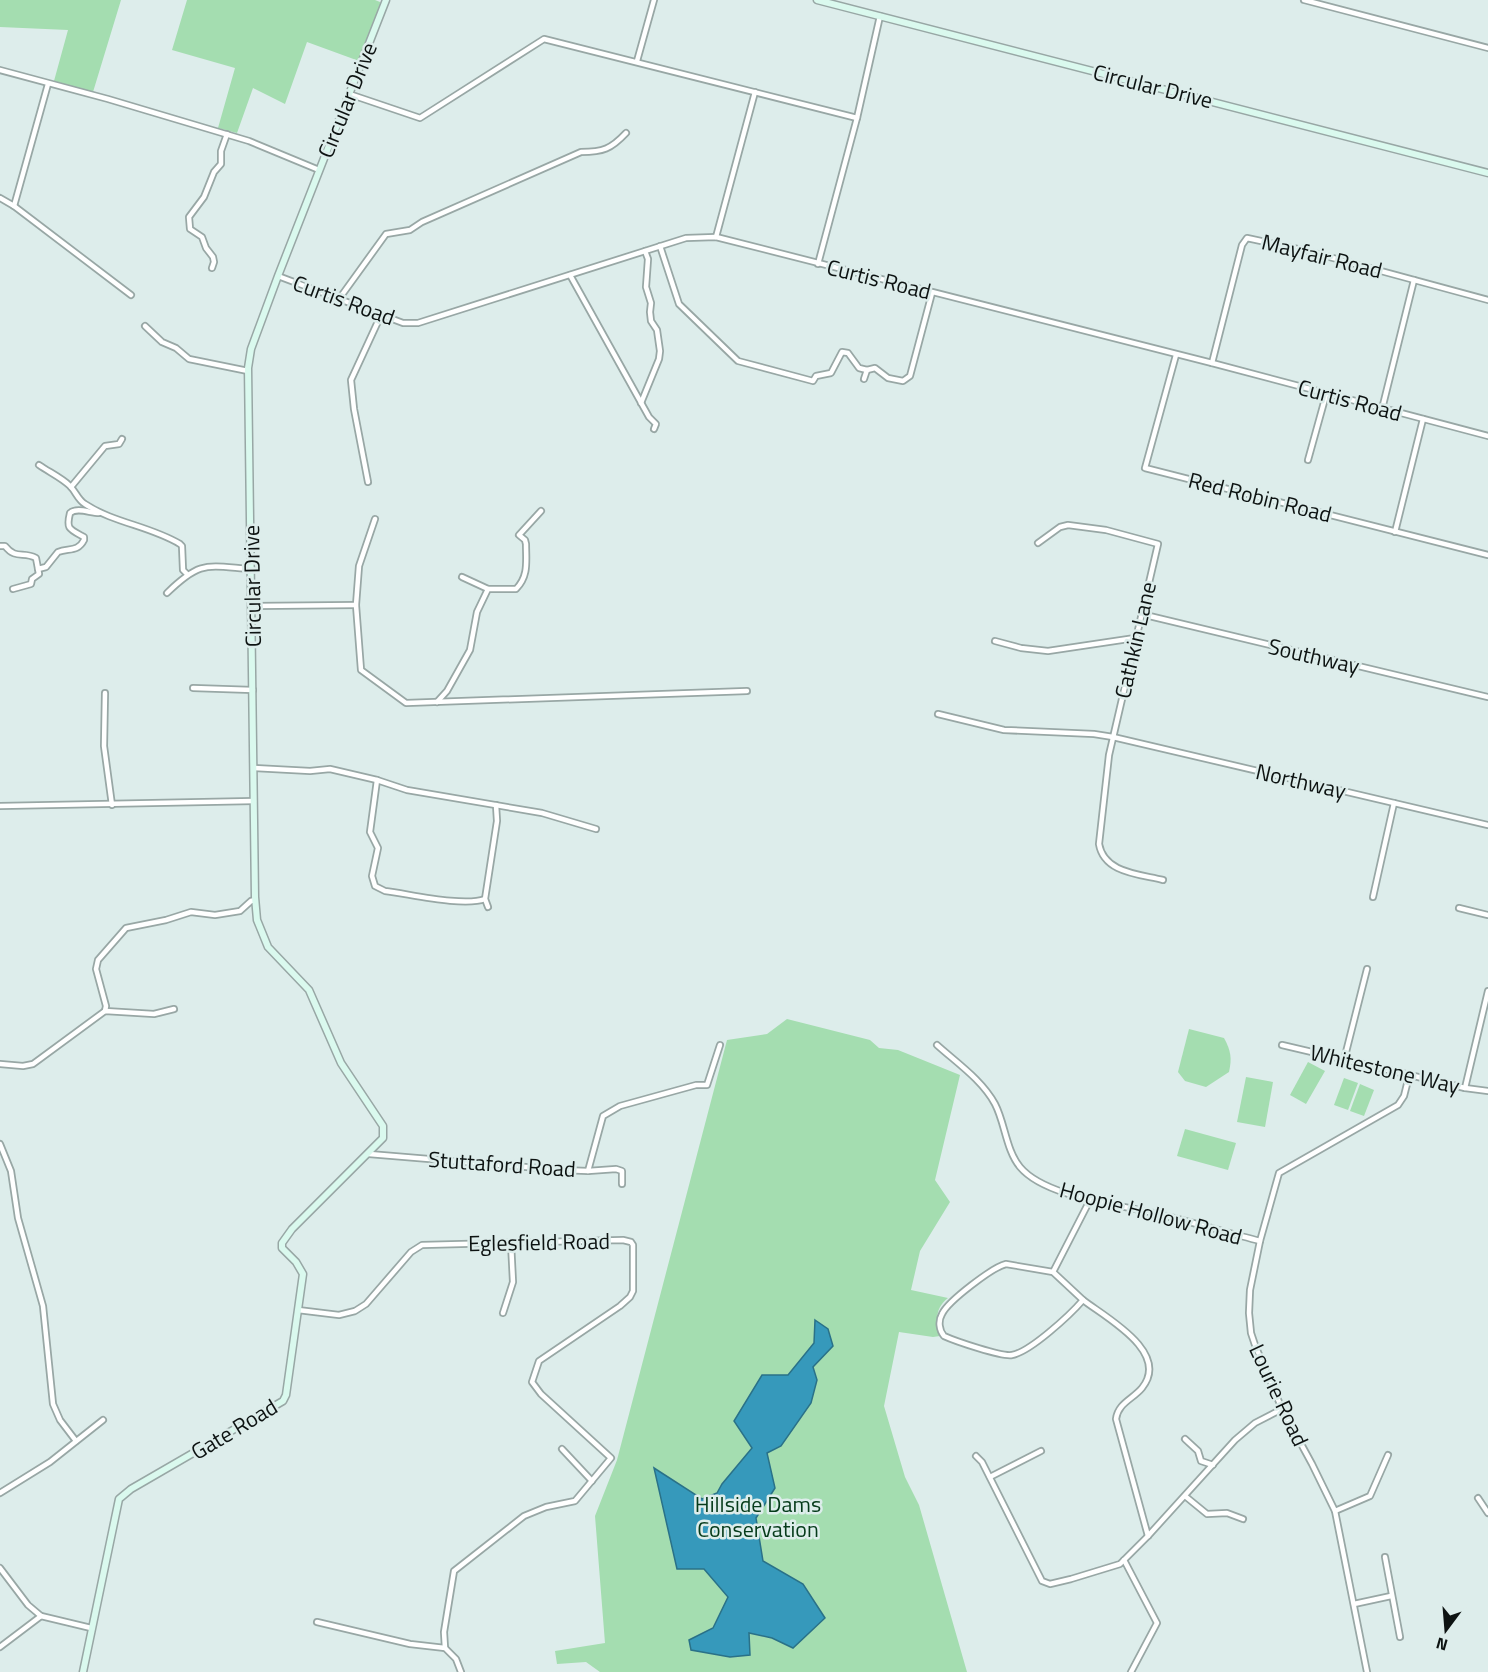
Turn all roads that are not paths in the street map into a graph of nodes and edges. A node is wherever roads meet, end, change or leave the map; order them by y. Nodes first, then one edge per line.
1 (654, 0) edge
2 (817, 0) edge
3 (1304, 0) edge
4 (384, 1) edge
5 (880, 16) junction
6 (1488, 48) edge
7 (637, 61) junction
8 (0, 70) edge
9 (48, 84) junction
10 (755, 92) junction
11 (349, 94) junction
12 (856, 118) junction
13 (626, 133) dead end
14 (227, 134) junction
15 (319, 170) junction
16 (1488, 173) edge
17 (0, 198) edge
18 (14, 206) junction
19 (716, 237) junction
20 (660, 246) junction
21 (645, 251) junction
22 (818, 264) junction
23 (212, 268) dead end
24 (570, 275) junction
25 (278, 276) junction
26 (1414, 280) junction
27 (932, 293) junction
28 (131, 295) dead end
29 (339, 299) junction
30 (1488, 300) edge
31 (381, 315) junction
32 (145, 326) dead end
33 (1176, 355) junction
34 (1212, 363) junction
35 (867, 370) junction
36 (248, 371) junction
37 (864, 379) dead end
38 (1326, 394) junction
39 (641, 403) junction
40 (1382, 409) junction
41 (1424, 420) junction
42 (654, 429) dead end
43 (1488, 436) edge
44 (122, 439) dead end
45 (1308, 460) dead end
46 (39, 465) dead end
47 (368, 482) dead end
48 (71, 487) junction
49 (541, 512) dead end
50 (101, 513) junction
51 (375, 519) dead end
52 (1395, 532) junction
53 (1038, 543) dead end
54 (0, 546) edge
55 (1488, 555) edge
56 (252, 568) junction
57 (38, 569) junction
58 (187, 574) junction
59 (462, 577) dead end
60 (488, 588) junction
61 (13, 589) dead end
62 (167, 593) dead end
63 (356, 604) junction
64 (252, 606) junction
65 (1141, 614) junction
66 (1135, 638) junction
67 (994, 641) dead end
68 (193, 688) dead end
69 (253, 690) junction
70 (747, 692) dead end
71 (105, 693) dead end
72 (1488, 697) edge
73 (437, 702) junction
74 (938, 714) dead end
75 (1113, 737) junction
76 (254, 768) junction
77 (377, 780) junction
78 (254, 801) junction
79 (1395, 803) junction
80 (112, 805) junction
81 (496, 805) junction
82 (0, 806) edge
83 (1488, 825) edge
84 (596, 829) dead end
85 (1162, 880) dead end
86 (1373, 897) dead end
87 (485, 899) junction
88 (255, 900) junction
89 (488, 907) dead end
90 (1459, 908) dead end
91 (1488, 915) edge
92 (1367, 969) dead end
93 (1488, 991) edge
94 (174, 1009) dead end
95 (105, 1011) junction
96 (720, 1045) dead end
97 (937, 1045) dead end
98 (1282, 1045) dead end
99 (1344, 1060) junction
100 (0, 1064) edge
101 (1409, 1076) junction
102 (1465, 1088) junction
103 (1488, 1091) edge
104 (0, 1144) edge
105 (369, 1154) junction
106 (588, 1171) junction
107 (622, 1184) dead end
108 (1090, 1200) junction
109 (1260, 1241) junction
110 (511, 1242) junction
111 (1053, 1272) junction
112 (1083, 1300) junction
113 (298, 1310) junction
114 (503, 1313) dead end
115 (1282, 1409) junction
116 (103, 1420) dead end
117 (1185, 1439) dead end
118 (76, 1441) junction
119 (562, 1449) dead end
120 (1041, 1451) dead end
121 (1388, 1455) dead end
122 (976, 1456) dead end
123 (1213, 1465) junction
124 (990, 1478) junction
125 (592, 1481) junction
126 (0, 1493) edge
127 (1185, 1496) junction
128 (1478, 1498) dead end
129 (1335, 1511) junction
130 (1488, 1514) edge
131 (1243, 1519) dead end
132 (1148, 1536) junction
133 (1385, 1557) dead end
134 (1124, 1560) junction
135 (0, 1568) edge
136 (1391, 1596) junction
137 (1354, 1604) junction
138 (41, 1616) junction
139 (317, 1622) dead end
140 (91, 1628) junction
141 (1400, 1637) dead end
142 (0, 1647) edge
143 (445, 1648) junction
144 (83, 1672) edge
145 (461, 1672) edge
146 (1131, 1672) edge
147 (1367, 1672) edge

1 - 7 street
2 - 5 street, Circular Drive
3 - 6 street
4 - 11 street, Circular Drive
5 - 12 street
5 - 16 street, Circular Drive
7 - 10 street
7 - 11 street
8 - 9 street
9 - 14 street
9 - 18 street
10 - 12 street
10 - 19 street
11 - 15 street, Circular Drive
12 - 22 street
13 - 29 street
14 - 15 street
14 - 23 street
15 - 25 street, Circular Drive
17 - 18 street
18 - 28 street
19 - 20 street, Curtis Road
19 - 22 street, Curtis Road
20 - 21 street, Curtis Road
20 - 35 street
21 - 24 street, Curtis Road
21 - 39 street
22 - 27 street, Curtis Road
24 - 31 street, Curtis Road
24 - 39 street
25 - 29 street, Curtis Road
25 - 36 street, Circular Drive
26 - 30 street, Mayfair Road
26 - 34 street, Mayfair Road
26 - 40 street
27 - 33 street, Curtis Road
27 - 35 street
29 - 31 street, Curtis Road
31 - 47 street
32 - 36 street
33 - 34 street, Curtis Road
33 - 52 street, Red Robin Road
34 - 38 street, Curtis Road
35 - 37 street
36 - 56 street, Circular Drive
38 - 40 street, Curtis Road
38 - 45 street
39 - 42 street
40 - 41 street, Curtis Road
41 - 43 street, Curtis Road
41 - 52 street
44 - 48 street
46 - 48 street
48 - 50 street
49 - 60 street
50 - 57 street
50 - 58 street
51 - 63 street
52 - 55 street, Red Robin Road
53 - 65 street, Cathkin Lane
54 - 57 street
56 - 58 street
56 - 64 street, Circular Drive
57 - 61 street
58 - 62 street
59 - 60 street
60 - 73 street
63 - 64 street
63 - 73 street
64 - 69 street, Circular Drive
65 - 66 street, Cathkin Lane
65 - 72 street, Southway
66 - 67 street
66 - 75 street, Cathkin Lane
68 - 69 street
69 - 76 street, Circular Drive
70 - 73 street
71 - 80 street
74 - 75 street, Northway
75 - 79 street, Northway
75 - 85 street, Cathkin Lane
76 - 77 street
76 - 78 street, Circular Drive
77 - 81 street
77 - 87 street
78 - 80 street
78 - 88 street, Circular Drive
79 - 83 street, Northway
79 - 86 street
80 - 82 street
81 - 84 street
81 - 87 street
87 - 89 street
88 - 95 street
88 - 105 street, Circular Drive
90 - 91 street
92 - 99 street
93 - 102 street
94 - 95 street
95 - 100 street
96 - 106 street
97 - 108 street, Hoopie Hollow Road
98 - 99 street, Whitestone Way
99 - 101 street, Whitestone Way
101 - 102 street, Whitestone Way
101 - 109 street, Lourie Road
102 - 103 street, Whitestone Way
104 - 118 street
105 - 106 street, Stuttaford Road
105 - 113 street, Gate Road
106 - 107 street, Stuttaford Road
108 - 109 street, Hoopie Hollow Road
108 - 111 street
109 - 115 street, Lourie Road
110 - 113 street, Eglesfield Road
110 - 114 street
110 - 125 street, Eglesfield Road
111 - 112 street
111 - 112 street
112 - 132 street
113 - 140 street, Gate Road
115 - 123 street
115 - 129 street, Lourie Road
116 - 118 street
117 - 123 street
118 - 126 street
119 - 125 street
120 - 124 street
121 - 129 street
122 - 124 street
123 - 127 street
124 - 134 street
125 - 143 street
127 - 131 street
127 - 132 street
128 - 130 street
129 - 137 street, Lourie Road
132 - 134 street
133 - 136 street
134 - 146 street
135 - 138 street
136 - 137 street
136 - 141 street
137 - 147 street, Lourie Road
138 - 140 street
138 - 142 street
139 - 143 street
140 - 144 street, Gate Road
143 - 145 street

